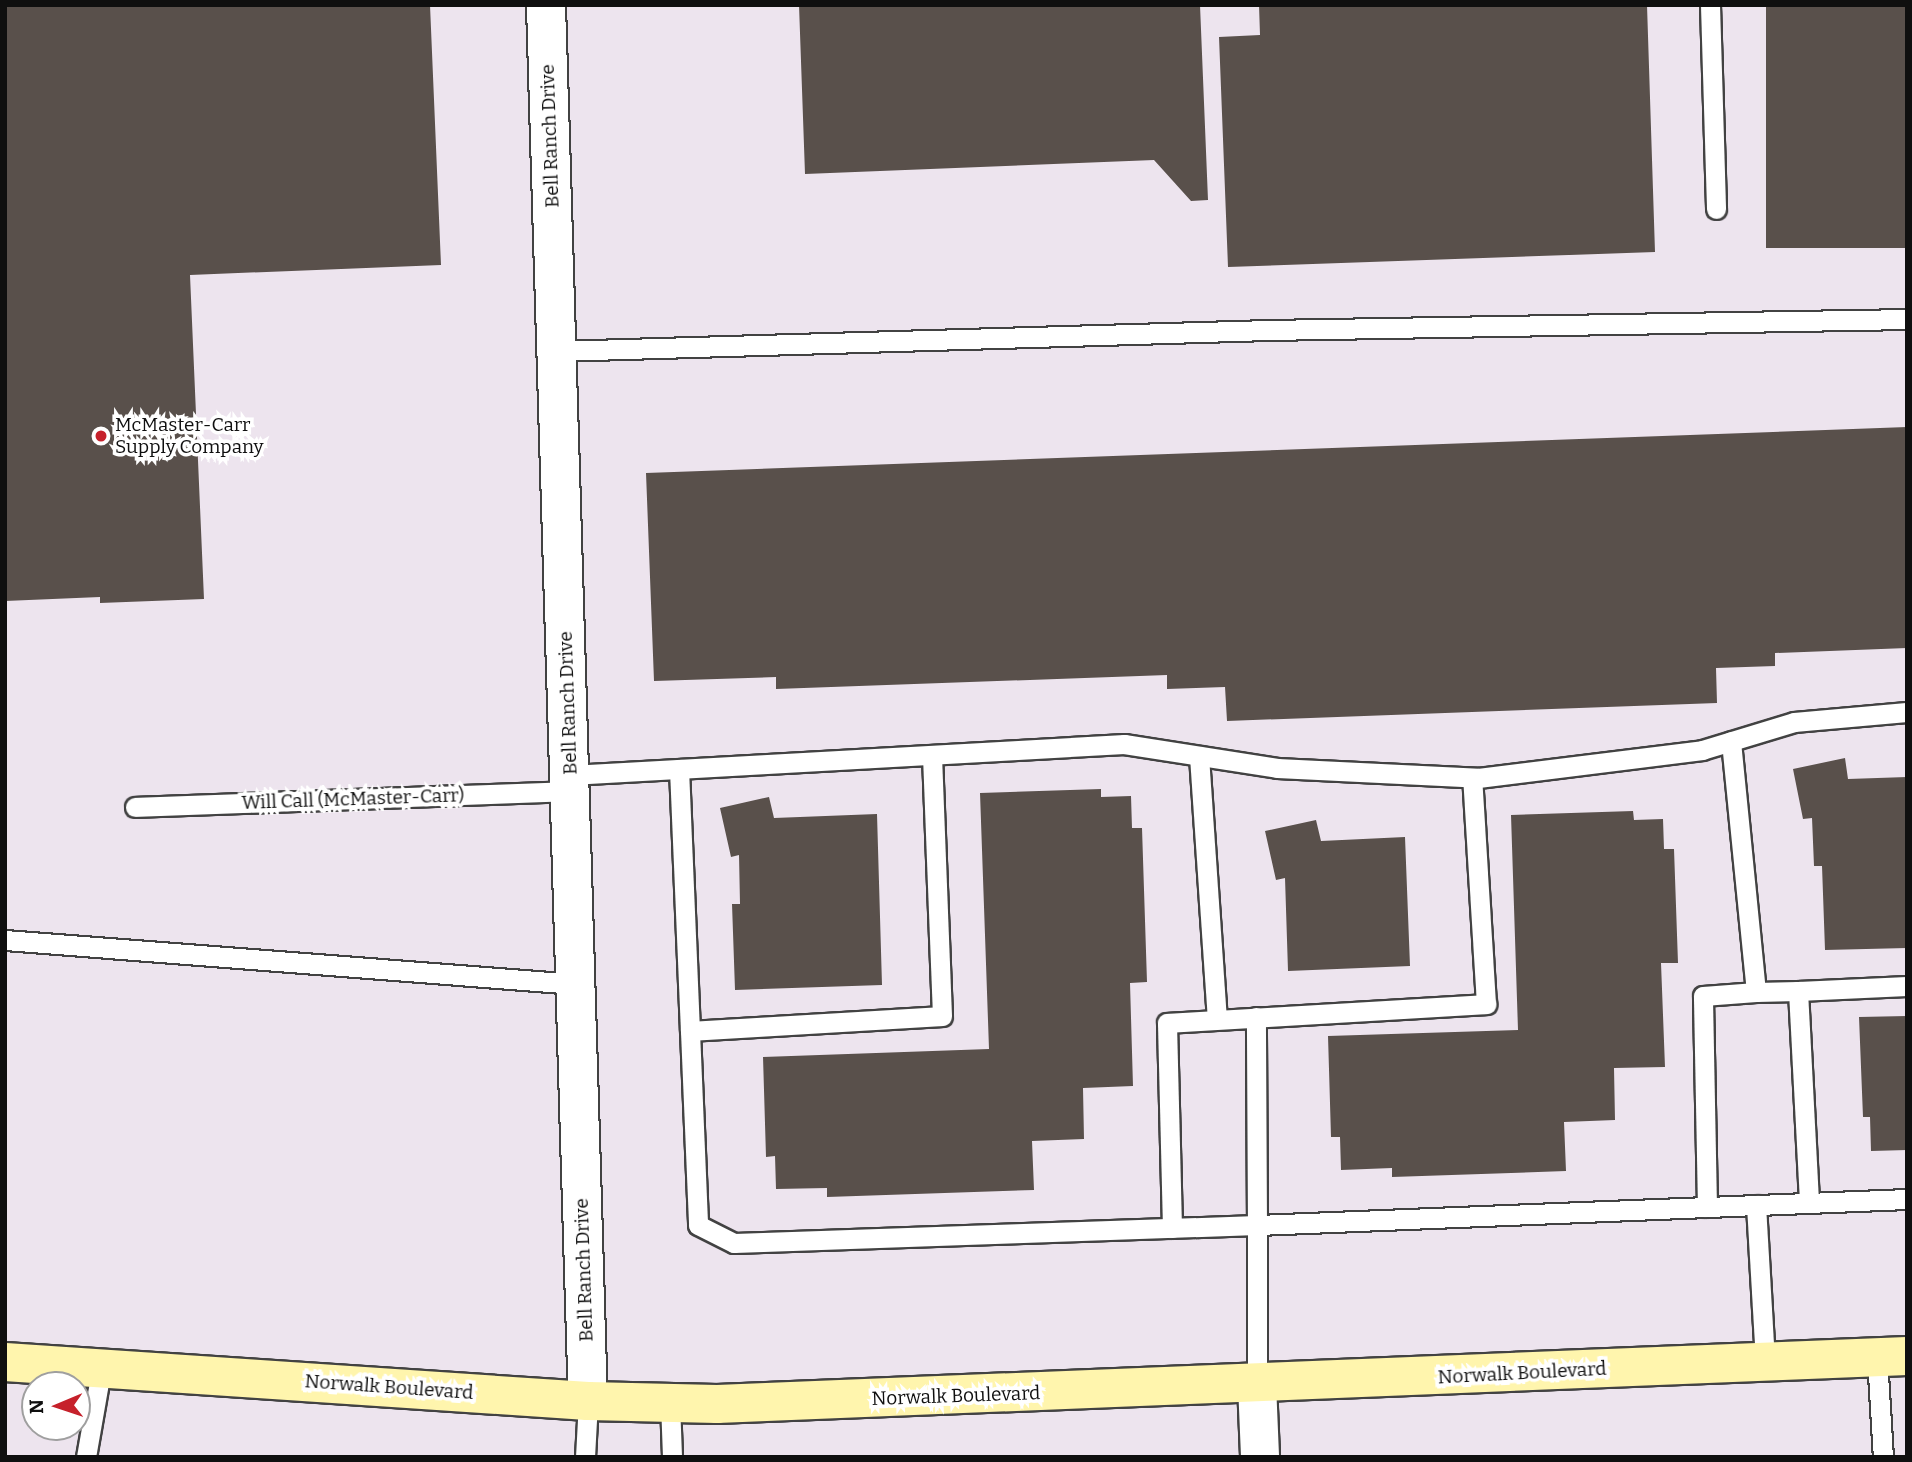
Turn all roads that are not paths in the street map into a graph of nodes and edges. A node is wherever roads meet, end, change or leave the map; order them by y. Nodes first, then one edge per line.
1 (547, 5) edge
2 (1710, 5) edge
3 (1716, 209) dead end
4 (1907, 319) edge
5 (557, 351) junction
6 (1907, 712) edge
7 (1731, 741) junction
8 (932, 755) junction
9 (1199, 756) junction
10 (679, 769) junction
11 (1472, 778) junction
12 (570, 783) junction
13 (135, 807) dead end
14 (5, 940) edge
15 (576, 984) junction
16 (1907, 986) edge
17 (1798, 991) junction
18 (1756, 992) junction
19 (1256, 1017) junction
20 (1217, 1018) junction
21 (690, 1031) junction
22 (1907, 1199) edge
23 (1809, 1203) junction
24 (1756, 1205) junction
25 (1707, 1207) junction
26 (1257, 1225) junction
27 (1172, 1228) junction
28 (1892, 1356) edge
29 (5, 1362) edge
30 (1765, 1362) junction
31 (102, 1371) junction
32 (1257, 1384) junction
33 (589, 1401) junction
34 (670, 1402) junction
35 (86, 1457) edge
36 (585, 1457) edge
37 (672, 1457) edge
38 (1260, 1457) edge
39 (1883, 1457) edge

1 - 5 street, Bell Ranch Drive
2 - 3 lane
4 - 5 lane
5 - 12 street, Bell Ranch Drive
6 - 7 lane, Will Call (McMaster-Carr)
7 - 11 lane, Will Call (McMaster-Carr)
7 - 18 lane
8 - 9 lane, Will Call (McMaster-Carr)
8 - 10 lane, Will Call (McMaster-Carr)
8 - 21 lane
9 - 11 lane, Will Call (McMaster-Carr)
9 - 20 lane
10 - 12 lane, Will Call (McMaster-Carr)
10 - 21 lane
11 - 19 lane
12 - 13 lane, Will Call (McMaster-Carr)
12 - 15 street, Bell Ranch Drive
14 - 15 lane
15 - 33 street, Bell Ranch Drive
16 - 17 lane
17 - 18 lane
17 - 23 lane
18 - 25 lane
19 - 20 lane
19 - 26 lane
20 - 27 lane
21 - 27 lane
22 - 23 lane
23 - 24 lane
24 - 25 lane
24 - 30 lane
25 - 26 lane
26 - 27 lane
26 - 32 lane
28 - 30 main road, Norwalk Boulevard
28 - 39 lane
29 - 31 main road, Norwalk Boulevard
30 - 32 main road, Norwalk Boulevard
31 - 33 main road, Norwalk Boulevard
31 - 35 lane
32 - 34 main road, Norwalk Boulevard
32 - 38 street
33 - 34 main road, Norwalk Boulevard
33 - 36 lane
34 - 37 lane

